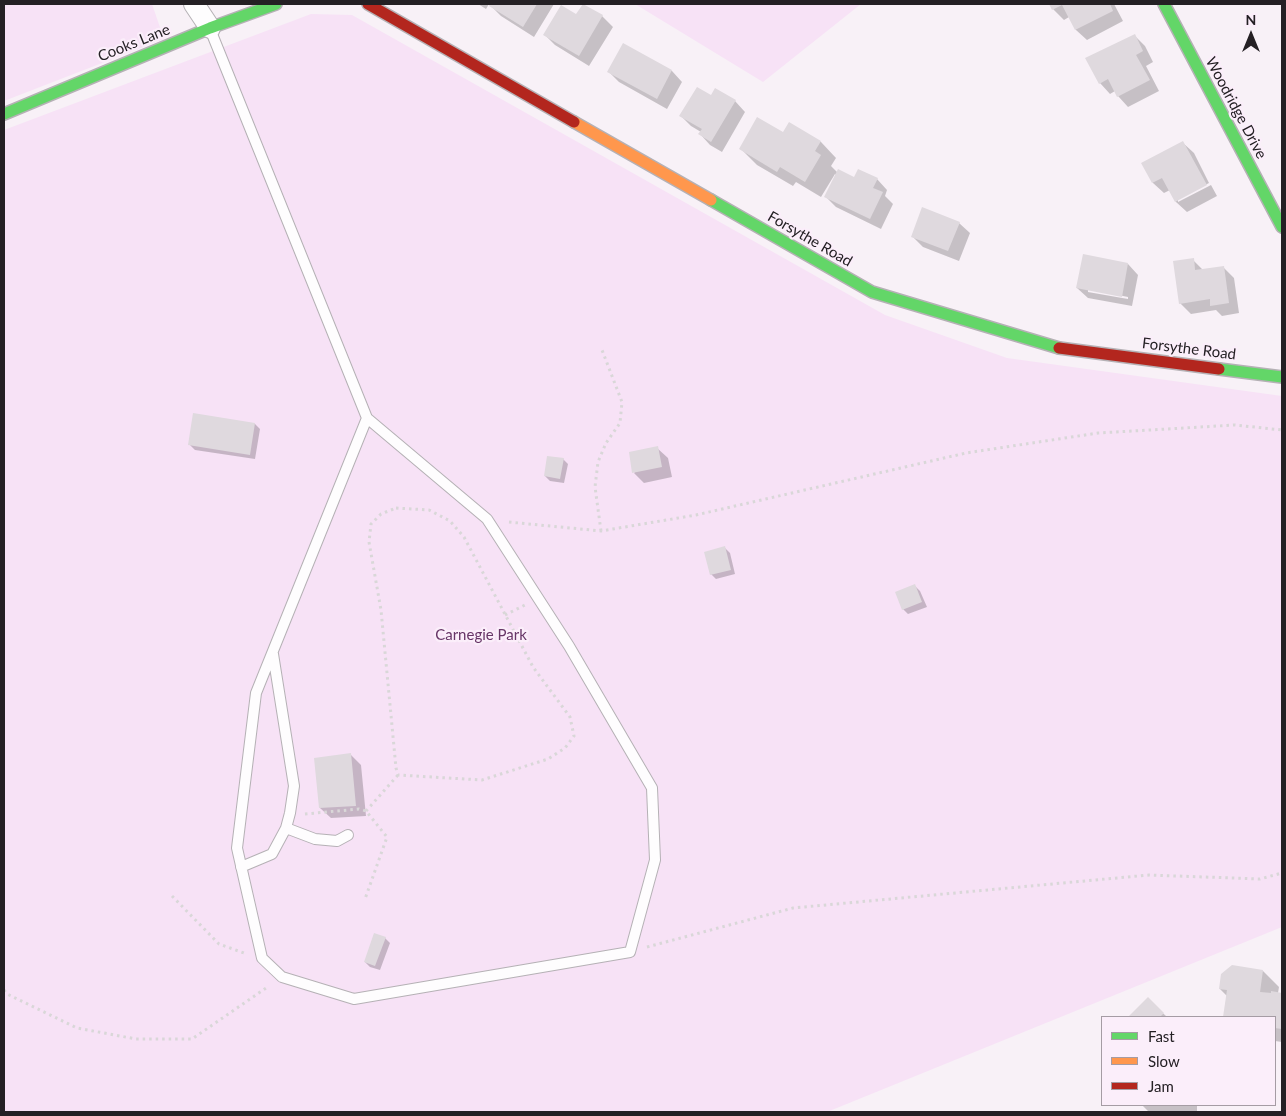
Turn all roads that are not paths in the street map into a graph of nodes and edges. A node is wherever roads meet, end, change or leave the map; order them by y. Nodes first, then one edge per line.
1 (194, 4) edge
2 (276, 4) edge
3 (368, 4) edge
4 (1164, 4) edge
5 (210, 28) junction
6 (4, 114) edge
7 (1282, 227) edge
8 (1282, 377) edge
9 (367, 418) junction
10 (272, 653) junction
11 (286, 828) junction
12 (348, 835) dead end
13 (241, 867) junction

1 - 5 street
2 - 5 street, Cooks Lane
3 - 8 street, Forsythe Road
4 - 7 street, Woodridge Drive
5 - 6 street, Cooks Lane
5 - 9 lane
9 - 10 lane
9 - 13 lane
10 - 11 lane
10 - 13 lane
11 - 12 lane
11 - 13 lane

